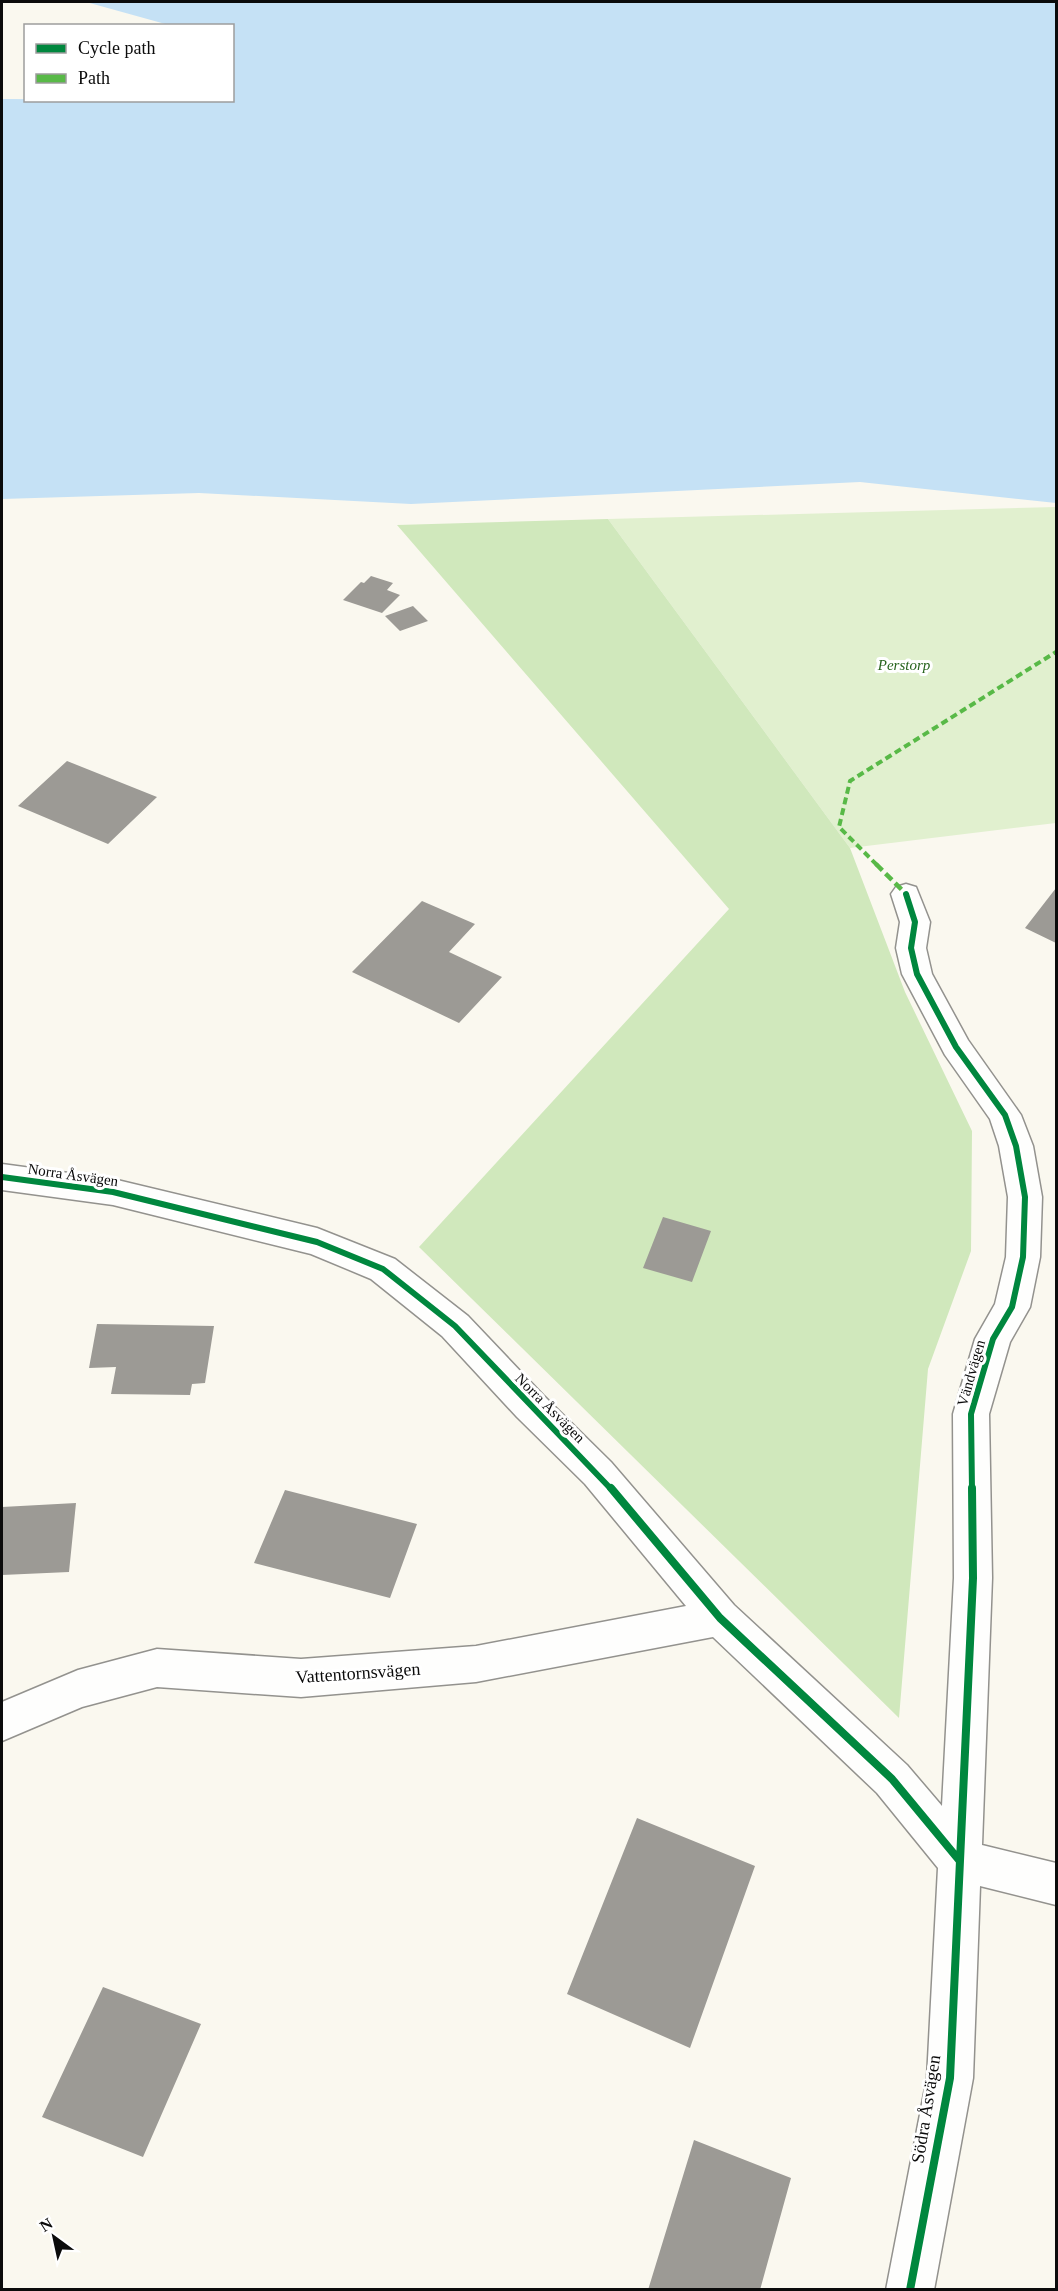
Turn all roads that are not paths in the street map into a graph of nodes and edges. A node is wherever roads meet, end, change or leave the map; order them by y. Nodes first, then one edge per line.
1 (906, 894) dead end
2 (2, 1177) edge
3 (720, 1618) junction
4 (2, 1722) edge
5 (959, 1860) junction
6 (1056, 1884) edge
7 (910, 2289) edge

1 - 5 street, Vändvägen
2 - 3 street, Norra Åsvägen
3 - 4 street, Vattentornsvägen
3 - 5 street, Norra Åsvägen
5 - 6 street
5 - 7 street, Södra Åsvägen

